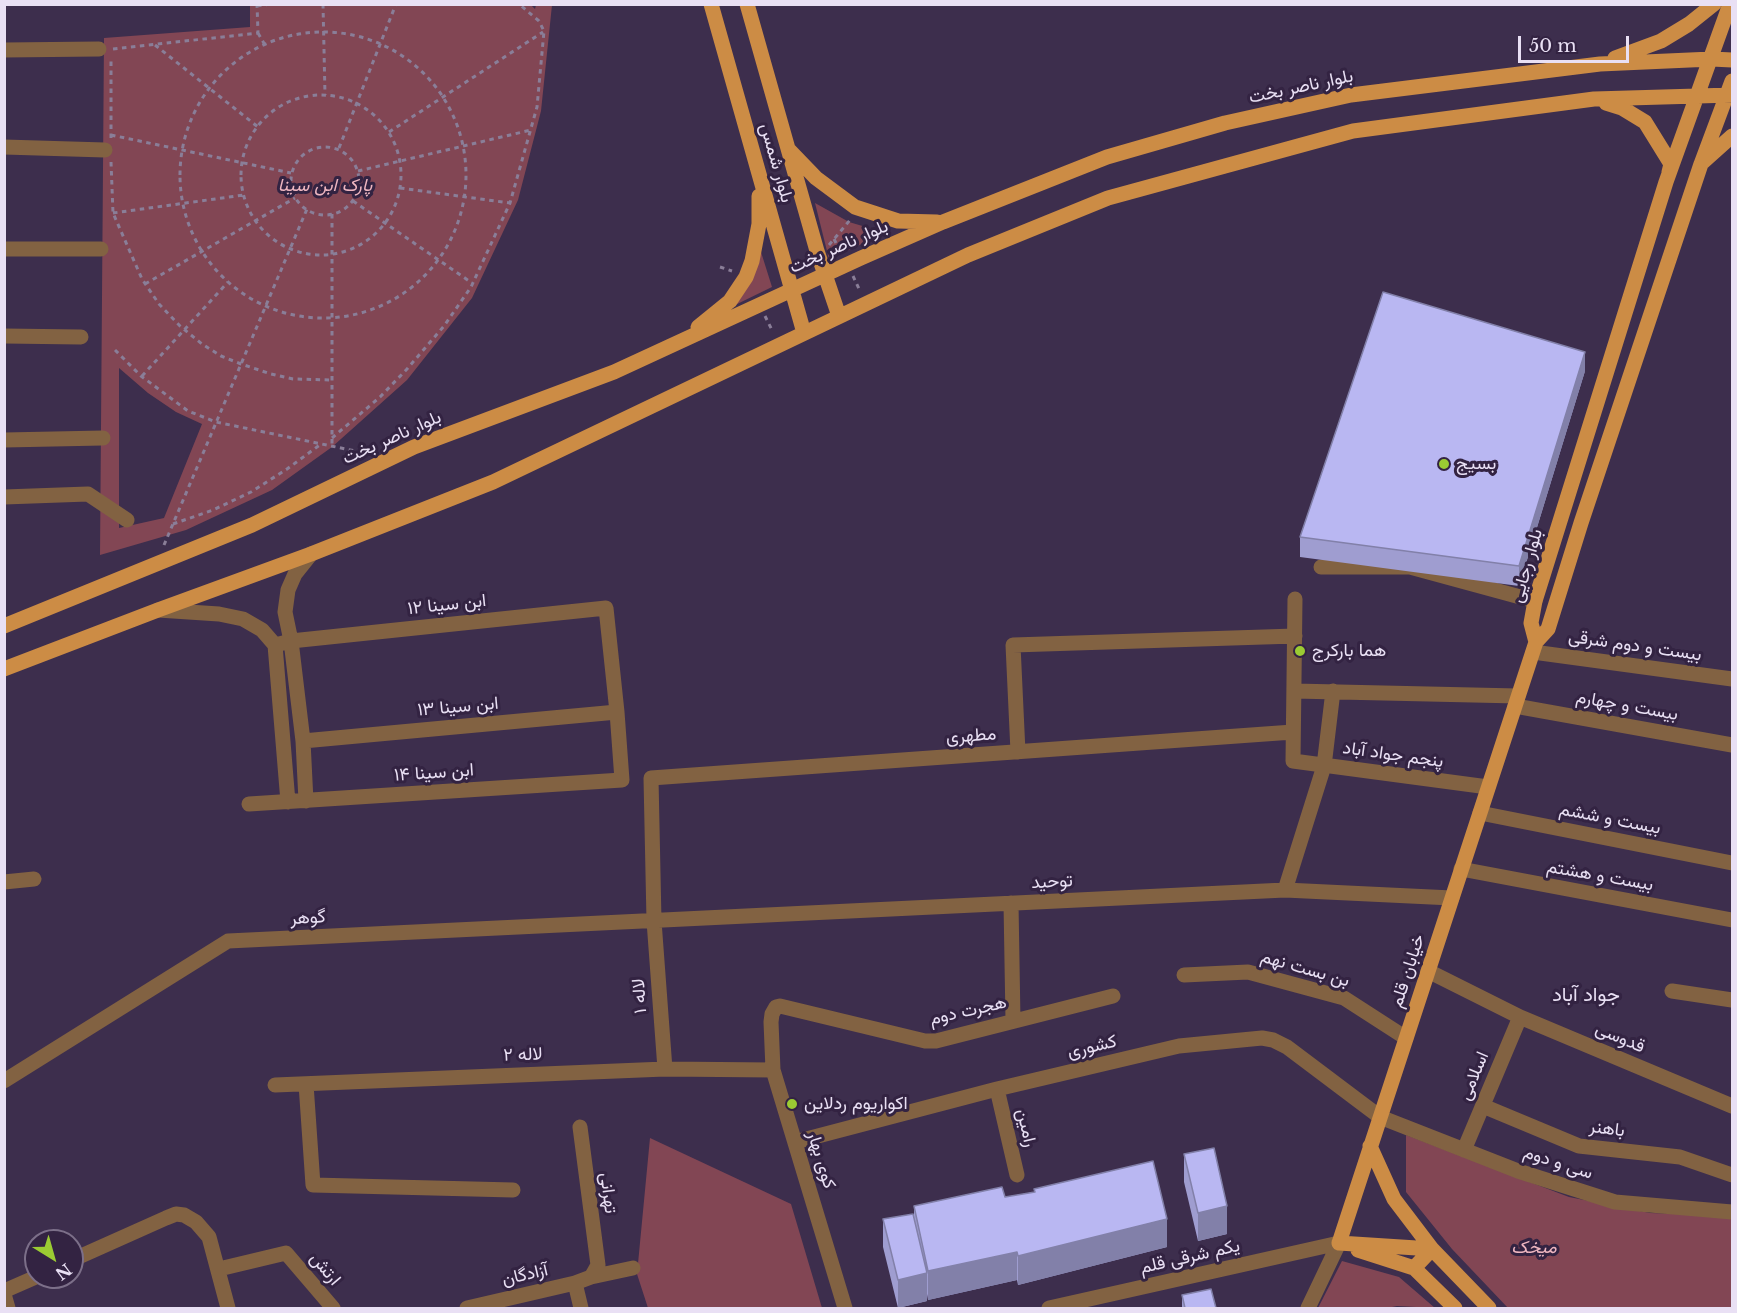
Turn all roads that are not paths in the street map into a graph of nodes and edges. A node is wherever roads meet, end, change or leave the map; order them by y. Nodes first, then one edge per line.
1 (711, 4) edge
2 (747, 4) edge
3 (1714, 4) edge
4 (1730, 4) edge
5 (105, 49) road end
6 (4, 50) edge
7 (1712, 59) junction
8 (1732, 60) edge
9 (1599, 64) junction
10 (1731, 90) edge
11 (1697, 96) junction
12 (1594, 99) junction
13 (1732, 136) edge
14 (4, 147) edge
15 (110, 147) road end
16 (788, 148) junction
17 (1701, 164) junction
18 (759, 178) junction
19 (1666, 182) junction
20 (943, 222) junction
21 (4, 249) edge
22 (101, 249) dead end
23 (825, 274) junction
24 (791, 289) junction
25 (839, 316) junction
26 (804, 333) junction
27 (4, 336) edge
28 (81, 337) dead end
29 (681, 341) junction
30 (103, 438) dead end
31 (4, 440) edge
32 (4, 497) edge
33 (127, 520) dead end
34 (311, 554) junction
35 (1321, 567) dead end
36 (1295, 599) dead end
37 (1535, 602) junction
38 (158, 610) junction
39 (4, 626) edge
40 (1294, 636) junction
41 (291, 641) junction
42 (275, 645) junction
43 (1534, 647) junction
44 (22, 662) junction
45 (4, 669) edge
46 (4, 678) edge
47 (1732, 679) edge
48 (1294, 690) junction
49 (1333, 691) junction
50 (1517, 701) junction
51 (617, 712) junction
52 (1293, 732) junction
53 (303, 741) junction
54 (1732, 745) edge
55 (1018, 752) junction
56 (1324, 766) junction
57 (651, 778) joint
58 (1488, 787) junction
59 (306, 801) junction
60 (288, 802) junction
61 (249, 804) dead end
62 (1480, 813) junction
63 (1732, 863) edge
64 (1461, 869) junction
65 (34, 879) dead end
66 (4, 882) edge
67 (1285, 890) junction
68 (1452, 898) junction
69 (1011, 903) junction
70 (1732, 920) edge
71 (654, 921) junction
72 (1428, 971) junction
73 (1184, 975) dead end
74 (1672, 991) dead end
75 (1113, 996) dead end
76 (1732, 1000) edge
77 (1520, 1017) junction
78 (1013, 1021) junction
79 (771, 1022) joint
80 (1406, 1038) junction
81 (665, 1069) junction
82 (773, 1070) junction
83 (4, 1081) edge
84 (306, 1084) junction
85 (275, 1085) dead end
86 (997, 1089) junction
87 (1483, 1106) junction
88 (1732, 1106) edge
89 (1380, 1117) junction
90 (580, 1127) dead end
91 (795, 1142) junction
92 (1370, 1146) junction
93 (1464, 1150) junction
94 (1732, 1174) edge
95 (1017, 1175) dead end
96 (513, 1190) dead end
97 (1732, 1212) edge
98 (1338, 1243) junction
99 (1432, 1249) junction
100 (84, 1255) edge
101 (633, 1268) dead end
102 (1414, 1268) junction
103 (219, 1269) junction
104 (594, 1271) junction
105 (24, 1283) edge
106 (575, 1283) junction
107 (4, 1292) edge
108 (8, 1308) edge
109 (228, 1308) edge
110 (333, 1308) edge
111 (467, 1308) edge
112 (581, 1308) edge
113 (845, 1308) edge
114 (1049, 1308) edge
115 (1308, 1308) edge
116 (1455, 1308) edge
117 (1490, 1308) edge

1 - 18 main road, بلوار شمس
2 - 16 main road, بلوار شمس
3 - 9 main road
4 - 7 main road, بلوار رجایی
5 - 6 street
7 - 8 main road, بلوار ناصر بخت
7 - 9 main road, بلوار ناصر بخت
7 - 11 main road, بلوار رجایی
9 - 20 main road, بلوار ناصر بخت
10 - 11 main road
10 - 17 main road
11 - 12 main road
11 - 19 main road, بلوار رجایی
12 - 19 main road
12 - 25 main road
13 - 17 main road
14 - 15 street
16 - 20 main road
16 - 23 main road, بلوار شمس
17 - 43 main road
18 - 24 main road, بلوار شمس
18 - 29 main road
19 - 37 main road, بلوار رجایی
20 - 23 main road, بلوار ناصر بخت
21 - 22 street
23 - 24 main road, بلوار ناصر بخت
23 - 25 main road, بلوار شمس
24 - 26 main road, بلوار شمس
24 - 29 main road, بلوار ناصر بخت
25 - 26 main road
26 - 34 main road
27 - 28 street
29 - 39 main road, بلوار ناصر بخت
30 - 31 street
32 - 33 street
34 - 38 main road
34 - 41 street
35 - 37 street
36 - 40 street
37 - 43 main road, بلوار رجایی
38 - 42 street
38 - 44 main road
40 - 48 street
40 - 55 street
41 - 42 street, ابن سینا ۱۲
41 - 51 street, ابن سینا ۱۲
41 - 53 street
42 - 60 street
43 - 47 street, بیست و دوم شرقی
43 - 50 main road, خیابان قلم
44 - 45 main road
44 - 46 main road
48 - 49 street, بیست و چهارم
48 - 52 street
49 - 50 street, بیست و چهارم
49 - 56 street
50 - 54 street, بیست و چهارم
50 - 58 main road, خیابان قلم
51 - 53 street, ابن سینا ۱۳
51 - 59 street, ابن سینا ۱۴
52 - 55 street, مطهری
52 - 56 street, پنجم جواد آباد
53 - 59 street
55 - 57 street, مطهری
56 - 58 street, پنجم جواد آباد
56 - 67 street
57 - 71 street, لاله ۱
58 - 62 main road, خیابان قلم
59 - 60 street, ابن سینا ۱۴
60 - 61 street, ابن سینا ۱۴
62 - 63 street, بیست و ششم
62 - 64 main road, خیابان قلم
64 - 68 main road, خیابان قلم
64 - 70 street, بیست و هشتم
65 - 66 street
67 - 68 street, توحید
67 - 69 street, توحید
68 - 72 main road, خیابان قلم
69 - 71 street, توحید
69 - 78 street
71 - 81 street, لاله ۱
71 - 83 street, گوهر
72 - 77 street, قدوسی
72 - 80 main road, خیابان قلم
73 - 80 street, بن بست نهم
74 - 76 street
75 - 78 street, هجرت دوم
77 - 87 street, اسلامی
77 - 88 street, قدوسی
78 - 79 street, هجرت دوم
79 - 82 street, کوی بهار
80 - 89 main road, خیابان قلم
81 - 82 street, لاله ۲
81 - 84 street, لاله ۲
82 - 91 street, کوی بهار
84 - 85 street, لاله ۲
84 - 96 street
86 - 89 street, کشوری
86 - 91 street, کشوری
86 - 95 street, رامین
87 - 93 street, اسلامی
87 - 94 street, باهنر
89 - 92 main road, خیابان قلم
89 - 93 street, سی و دوم
90 - 104 street, تهرانی
91 - 113 street, کوی بهار
92 - 98 main road, خیابان قلم
92 - 99 main road
93 - 97 street, سی و دوم
98 - 99 main road
98 - 102 main road
98 - 114 street, یکم شرقی قلم
98 - 115 street, خیابان قلم
99 - 102 main road
99 - 117 main road
100 - 103 street
101 - 104 street, آزادگان
102 - 116 main road
103 - 109 street
103 - 110 street, ارتش
104 - 106 street, آزادگان
105 - 107 street
106 - 111 street, آزادگان
106 - 112 street
107 - 108 street

